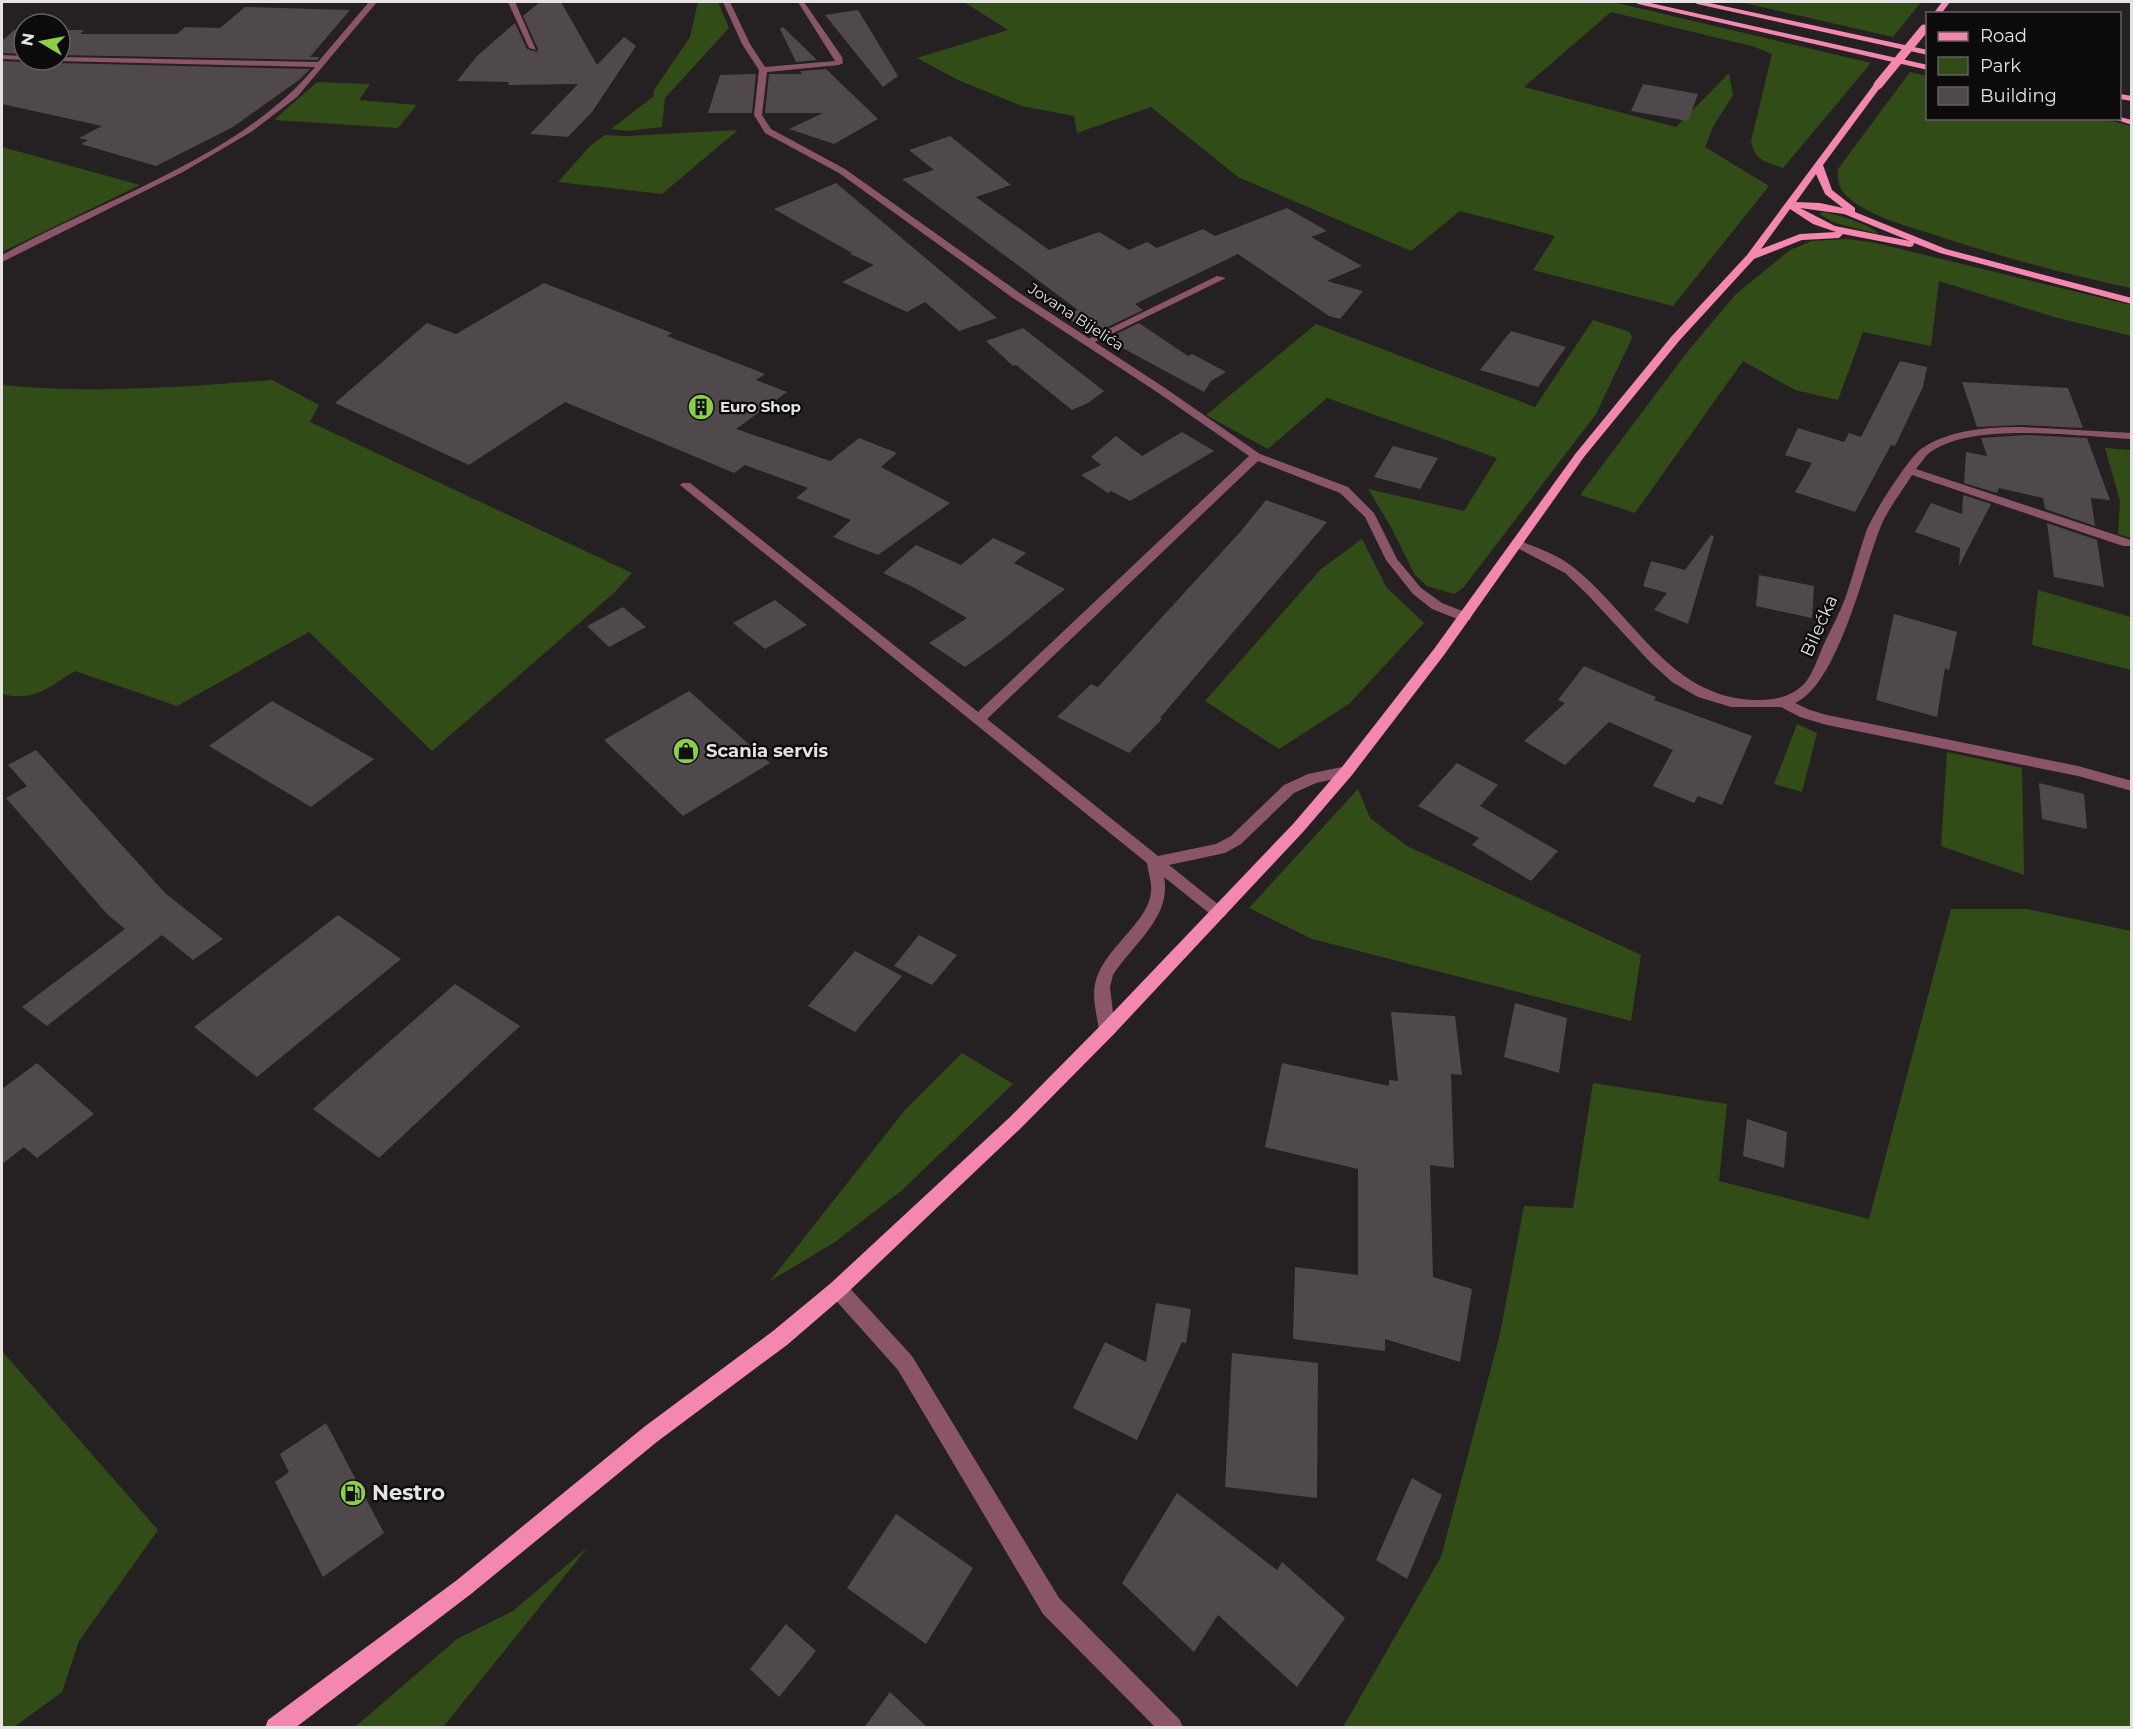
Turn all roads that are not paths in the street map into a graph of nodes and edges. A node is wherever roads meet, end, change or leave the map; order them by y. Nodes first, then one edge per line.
1 (373, 2) edge
2 (511, 2) edge
3 (726, 2) edge
4 (801, 2) edge
5 (1638, 2) edge
6 (1697, 2) edge
7 (1712, 2) edge
8 (1926, 27) edge
9 (1828, 31) junction
10 (533, 48) dead end
11 (1926, 53) edge
12 (72, 58) edge
13 (321, 65) junction
14 (1926, 68) edge
15 (763, 70) junction
16 (1819, 165) junction
17 (1789, 204) junction
18 (1870, 220) junction
19 (1860, 236) junction
20 (1943, 251) junction
21 (1750, 257) junction
22 (2, 259) edge
23 (1221, 278) dead end
24 (2132, 301) edge
25 (1087, 342) junction
26 (2132, 436) edge
27 (1256, 456) junction
28 (1909, 470) junction
29 (686, 485) dead end
30 (2127, 543) dead end
31 (1516, 544) junction
32 (1465, 617) junction
33 (1785, 703) junction
34 (978, 720) junction
35 (1347, 771) junction
36 (2132, 786) edge
37 (1154, 862) junction
38 (1219, 913) junction
39 (1107, 1030) junction
40 (838, 1289) junction
41 (276, 1728) edge
42 (1172, 1728) edge

1 - 13 street
2 - 10 street
3 - 15 street
4 - 15 street
5 - 14 main road
6 - 9 main road
7 - 9 main road
8 - 16 main road, bridge
9 - 11 main road
12 - 13 street
13 - 22 street
15 - 25 street, Jovana Bijelića
16 - 17 main road
16 - 18 main road
17 - 18 main road
17 - 19 main road
17 - 21 main road
18 - 20 main road
19 - 20 main road
19 - 21 main road
20 - 24 main road
21 - 31 main road
23 - 25 street
25 - 27 street, Jovana Bijelića
26 - 28 street, Bilećka
27 - 32 street, Jovana Bijelića
27 - 34 street
28 - 30 street
28 - 33 street, Bilećka
29 - 34 street
31 - 32 main road
31 - 33 street
32 - 35 main road
33 - 36 street
34 - 37 street
35 - 37 street
35 - 38 main road
37 - 38 street
37 - 39 street
38 - 39 main road
39 - 40 main road
40 - 41 main road
40 - 42 street

